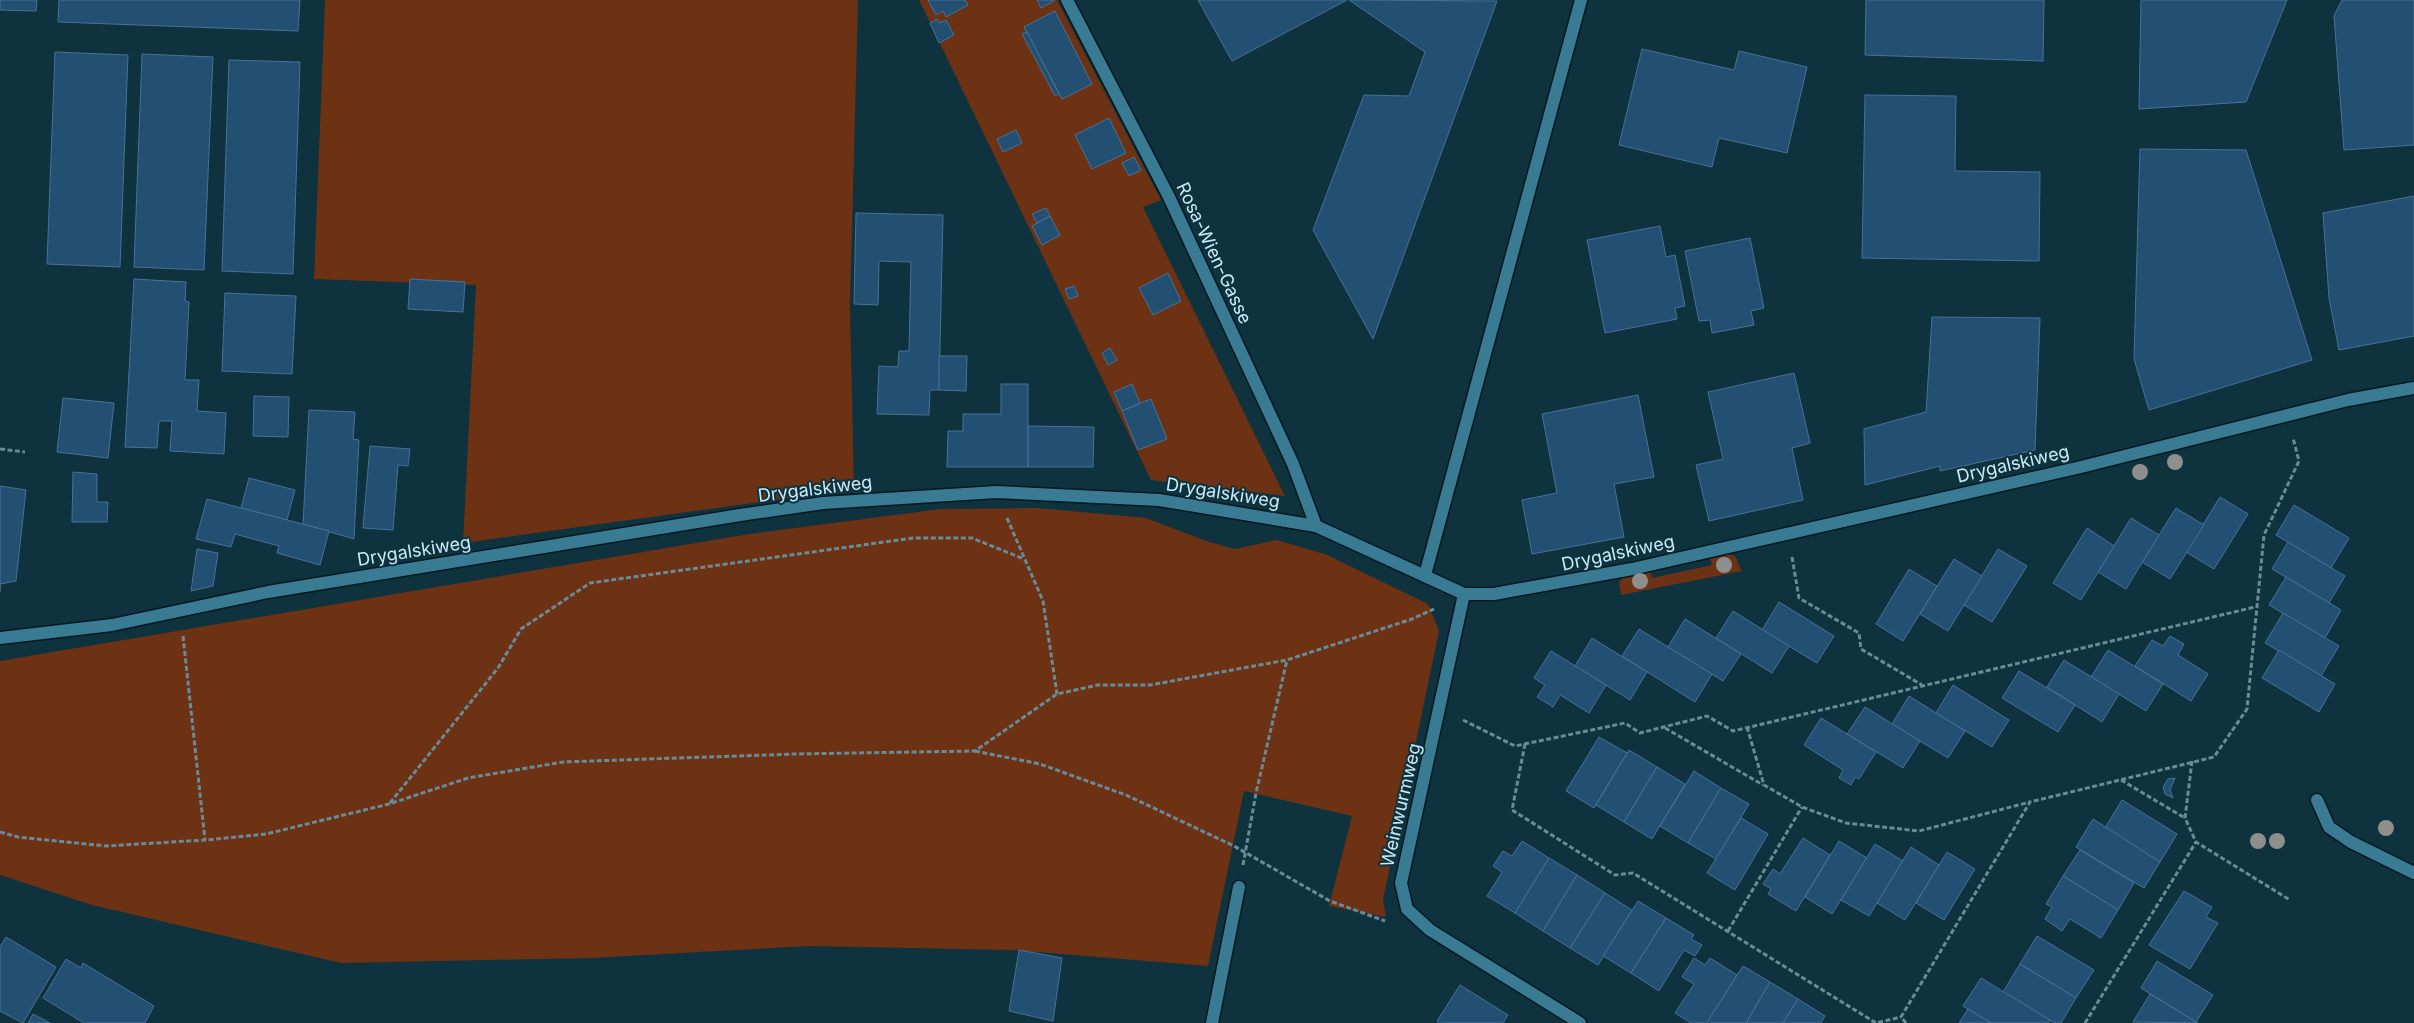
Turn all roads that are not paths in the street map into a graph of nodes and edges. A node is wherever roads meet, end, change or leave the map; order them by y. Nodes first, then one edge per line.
1 (1067, 0) edge
2 (1580, 0) edge
3 (2414, 388) edge
4 (1316, 526) junction
5 (1425, 575) junction
6 (1464, 594) junction
7 (0, 638) edge
8 (2317, 800) dead end
9 (2414, 873) edge
10 (1240, 887) road end
11 (1212, 1023) edge
12 (1580, 1023) edge

1 - 4 street, Rosa-Wien-Gasse
2 - 5 street
3 - 6 street, Drygalskiweg
4 - 5 street, Drygalskiweg
4 - 7 street, Drygalskiweg
5 - 6 street, Drygalskiweg
6 - 12 street, Weinwurmweg
8 - 9 street
10 - 11 street

